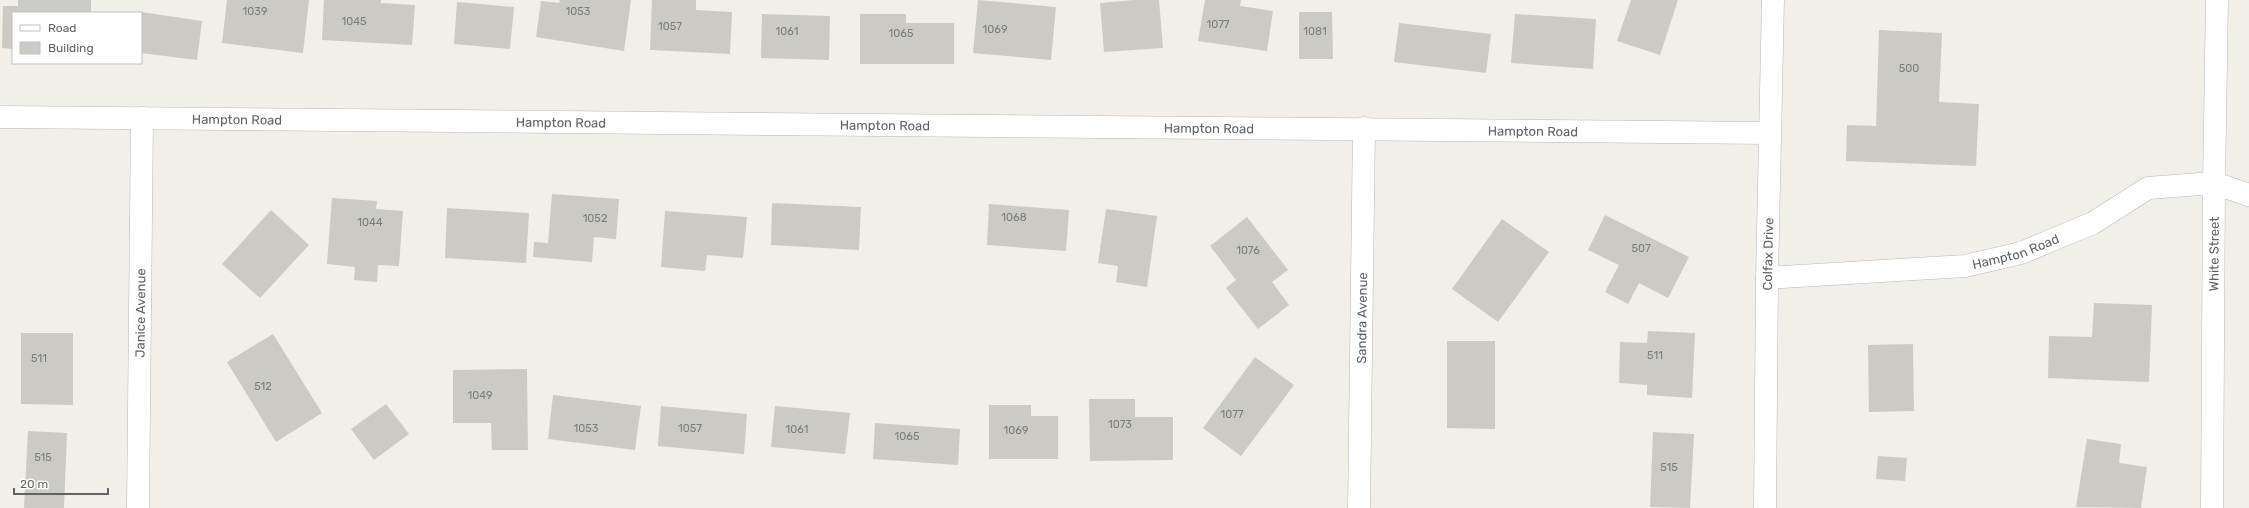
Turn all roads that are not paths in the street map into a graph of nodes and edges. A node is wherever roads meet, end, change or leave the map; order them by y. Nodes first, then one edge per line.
1 (1773, 0) edge
2 (2217, 0) edge
3 (0, 117) edge
4 (142, 118) junction
5 (1364, 128) junction
6 (1770, 133) junction
7 (2214, 183) junction
8 (2249, 195) edge
9 (1767, 278) junction
10 (138, 508) edge
11 (1359, 508) edge
12 (1765, 508) edge
13 (2212, 508) edge

1 - 6 street, Colfax Drive
2 - 7 street, White Street
3 - 4 street, Hampton Road
4 - 5 street, Hampton Road
4 - 10 street, Janice Avenue
5 - 6 street, Hampton Road
5 - 11 street, Sandra Avenue
6 - 9 street, Colfax Drive
7 - 8 street, Hampton Road
7 - 9 street, Hampton Road
7 - 13 street, White Street
9 - 12 street, Colfax Drive

